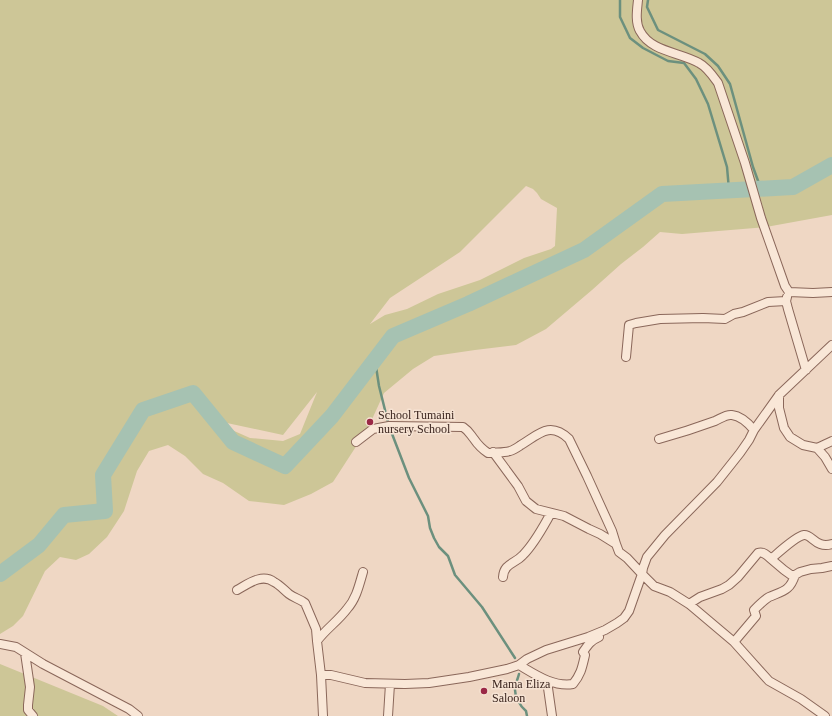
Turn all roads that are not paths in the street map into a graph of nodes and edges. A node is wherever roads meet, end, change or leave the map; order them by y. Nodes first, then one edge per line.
1 (638, 0) edge
2 (789, 292) junction
3 (832, 292) edge
4 (786, 301) junction
5 (832, 345) edge
6 (626, 357) dead end
7 (806, 370) junction
8 (779, 395) junction
9 (754, 430) junction
10 (659, 439) dead end
11 (832, 441) edge
12 (356, 442) dead end
13 (818, 448) junction
14 (493, 452) junction
15 (832, 469) edge
16 (551, 512) junction
17 (616, 544) junction
18 (832, 544) edge
19 (771, 559) junction
20 (832, 566) edge
21 (363, 572) dead end
22 (642, 574) junction
23 (795, 575) junction
24 (503, 577) dead end
25 (237, 590) dead end
26 (689, 604) junction
27 (605, 630) junction
28 (317, 641) junction
29 (734, 642) junction
30 (0, 644) edge
31 (25, 653) junction
32 (519, 665) junction
33 (320, 675) junction
34 (548, 681) junction
35 (390, 684) junction
36 (33, 716) edge
37 (138, 716) edge
38 (323, 716) edge
39 (388, 716) edge
40 (552, 716) edge
41 (825, 716) edge

1 - 2 street
2 - 3 street
2 - 4 street
4 - 6 street
4 - 7 street
5 - 7 street
7 - 8 street
8 - 9 street
8 - 13 street
9 - 10 street
9 - 22 street
11 - 13 street
12 - 14 street
13 - 15 street
14 - 16 street
14 - 17 street
16 - 17 street
16 - 24 street
17 - 22 street
18 - 19 street
19 - 23 street
19 - 26 street
20 - 23 street
21 - 28 street
22 - 26 street
22 - 27 street
23 - 29 street
25 - 28 street
26 - 29 street
27 - 32 street
27 - 34 street
28 - 33 street
29 - 41 street
30 - 31 street
31 - 36 street
31 - 37 street
32 - 34 street
32 - 35 street
33 - 35 street
33 - 38 street
34 - 40 street
35 - 39 street

